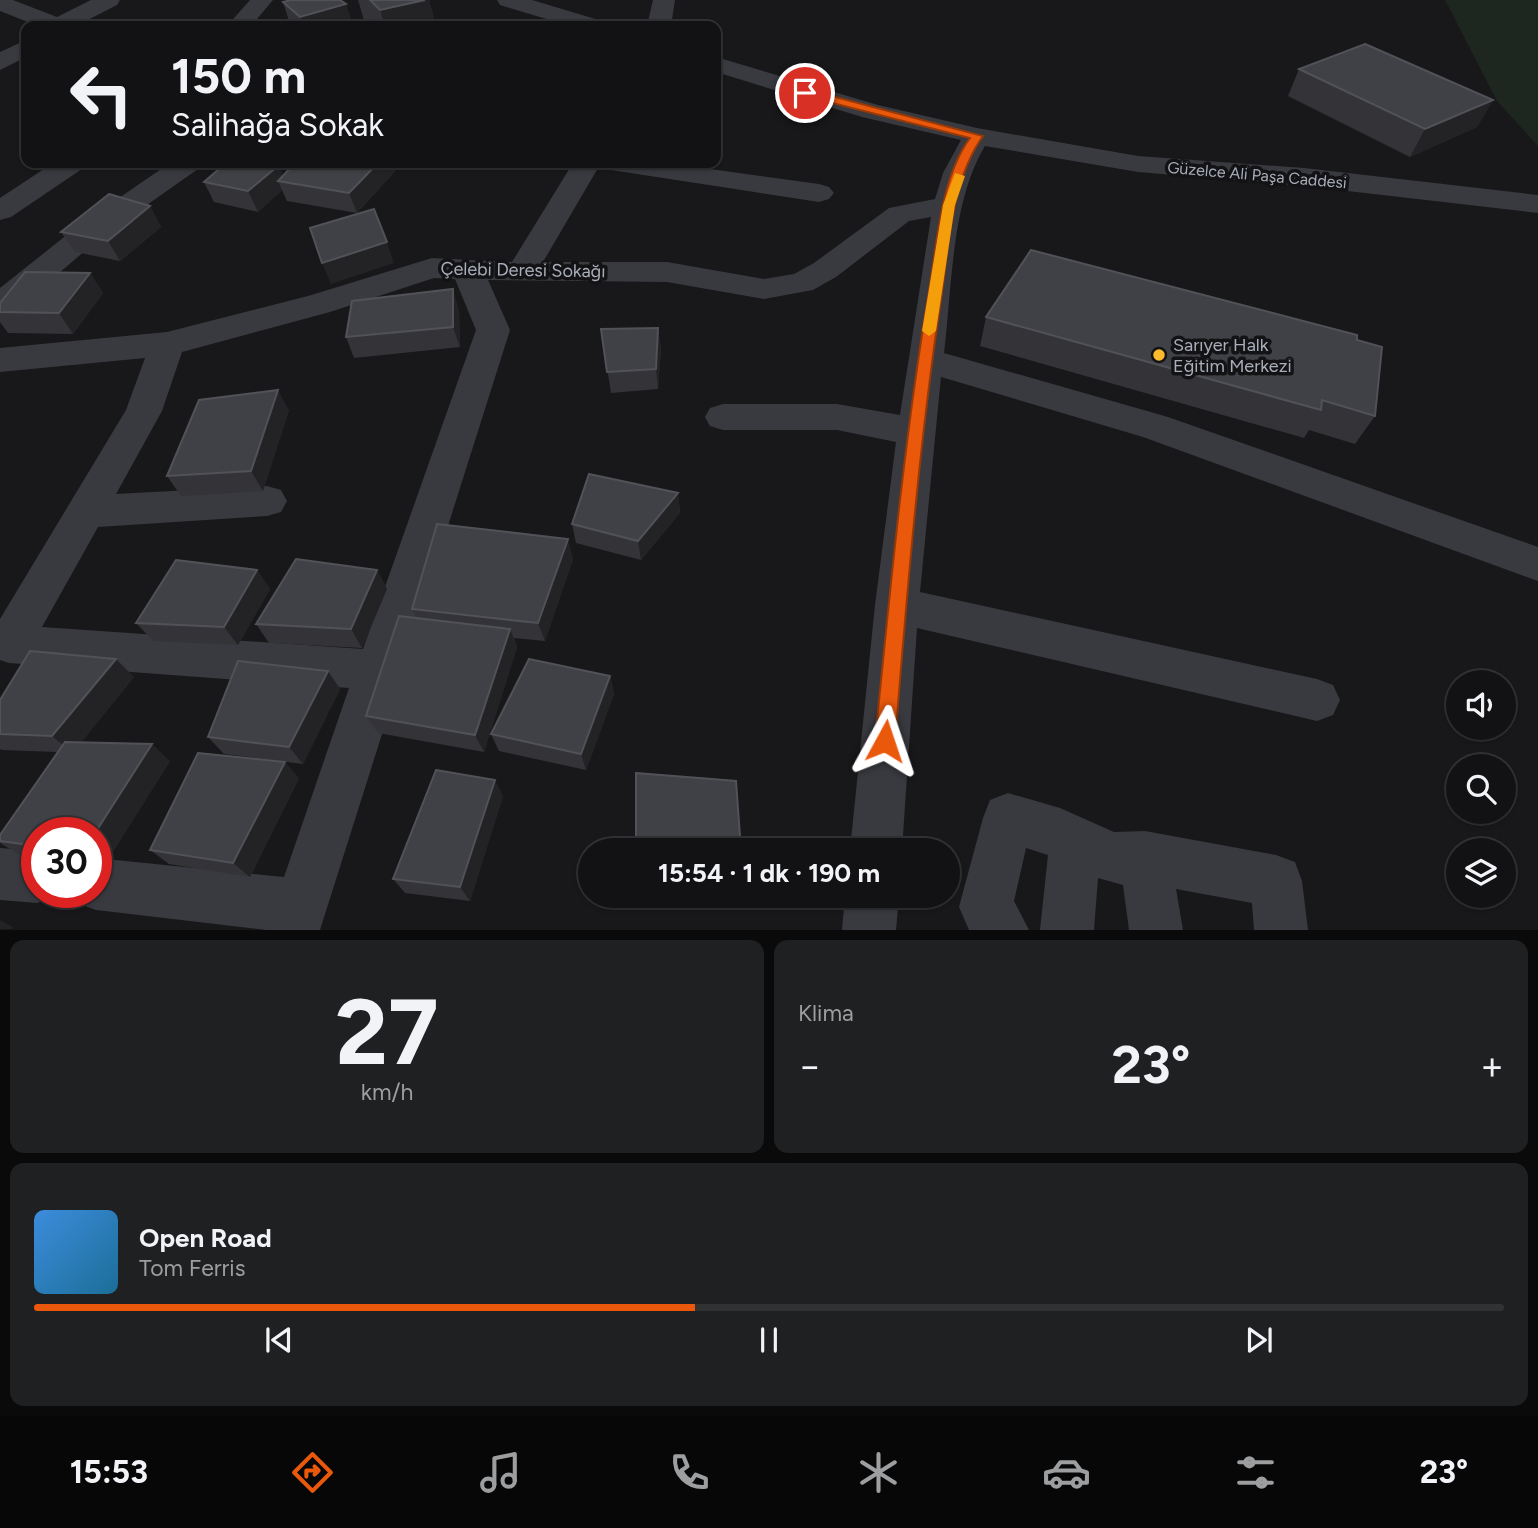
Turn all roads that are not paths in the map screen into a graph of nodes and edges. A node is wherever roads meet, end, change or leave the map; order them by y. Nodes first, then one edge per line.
1 (109, 0) edge
2 (262, 0) edge
3 (664, 0) edge
4 (7, 2) edge
5 (514, 8) edge
6 (47, 21) edge
7 (68, 21) edge
8 (243, 21) edge
9 (572, 21) edge
10 (660, 21) edge
11 (21, 50) edge
12 (0, 63) edge
13 (721, 66) edge
14 (977, 136) junction
15 (64, 168) edge
16 (181, 168) edge
17 (584, 168) edge
18 (644, 168) edge
19 (819, 193) dead end
20 (1538, 204) edge
21 (949, 205) junction
22 (0, 211) edge
23 (467, 269) junction
24 (521, 272) junction
25 (0, 305) edge
26 (167, 344) junction
27 (0, 360) edge
28 (925, 360) junction
29 (723, 417) dead end
30 (916, 432) junction
31 (268, 501) dead end
32 (85, 512) junction
33 (1538, 564) edge
34 (897, 605) junction
35 (4, 644) edge
36 (378, 670) junction
37 (1317, 700) dead end
38 (877, 838) edge
39 (1075, 841) junction
40 (1145, 857) junction
41 (0, 873) edge
42 (21, 875) edge
43 (112, 887) edge
44 (871, 908) edge
45 (297, 918) edge
46 (991, 922) edge
47 (869, 929) edge
48 (1068, 929) edge
49 (1156, 929) edge
50 (1281, 929) edge

1 - 7 street
2 - 8 street
3 - 10 street
4 - 6 street
5 - 9 street
11 - 12 street
13 - 14 street, Güzelce Ali Paşa Caddesi
14 - 20 street, Güzelce Ali Paşa Caddesi
14 - 21 street
15 - 22 street
16 - 25 street
17 - 24 street
18 - 19 street
21 - 24 street, Çelebi Deresi Sokağı
21 - 28 street
23 - 24 street, Çelebi Deresi Sokağı
23 - 26 street, Çelebi Deresi Sokağı
23 - 36 street
26 - 27 street, Çelebi Deresi Sokağı
26 - 32 street
28 - 30 street
28 - 33 street
29 - 30 street
30 - 34 street
31 - 32 street
32 - 35 street
34 - 37 street
34 - 38 street
35 - 36 street
36 - 45 street
39 - 40 street
39 - 46 street
39 - 48 street
40 - 49 street
40 - 50 street
41 - 42 street
43 - 45 street
44 - 47 street

